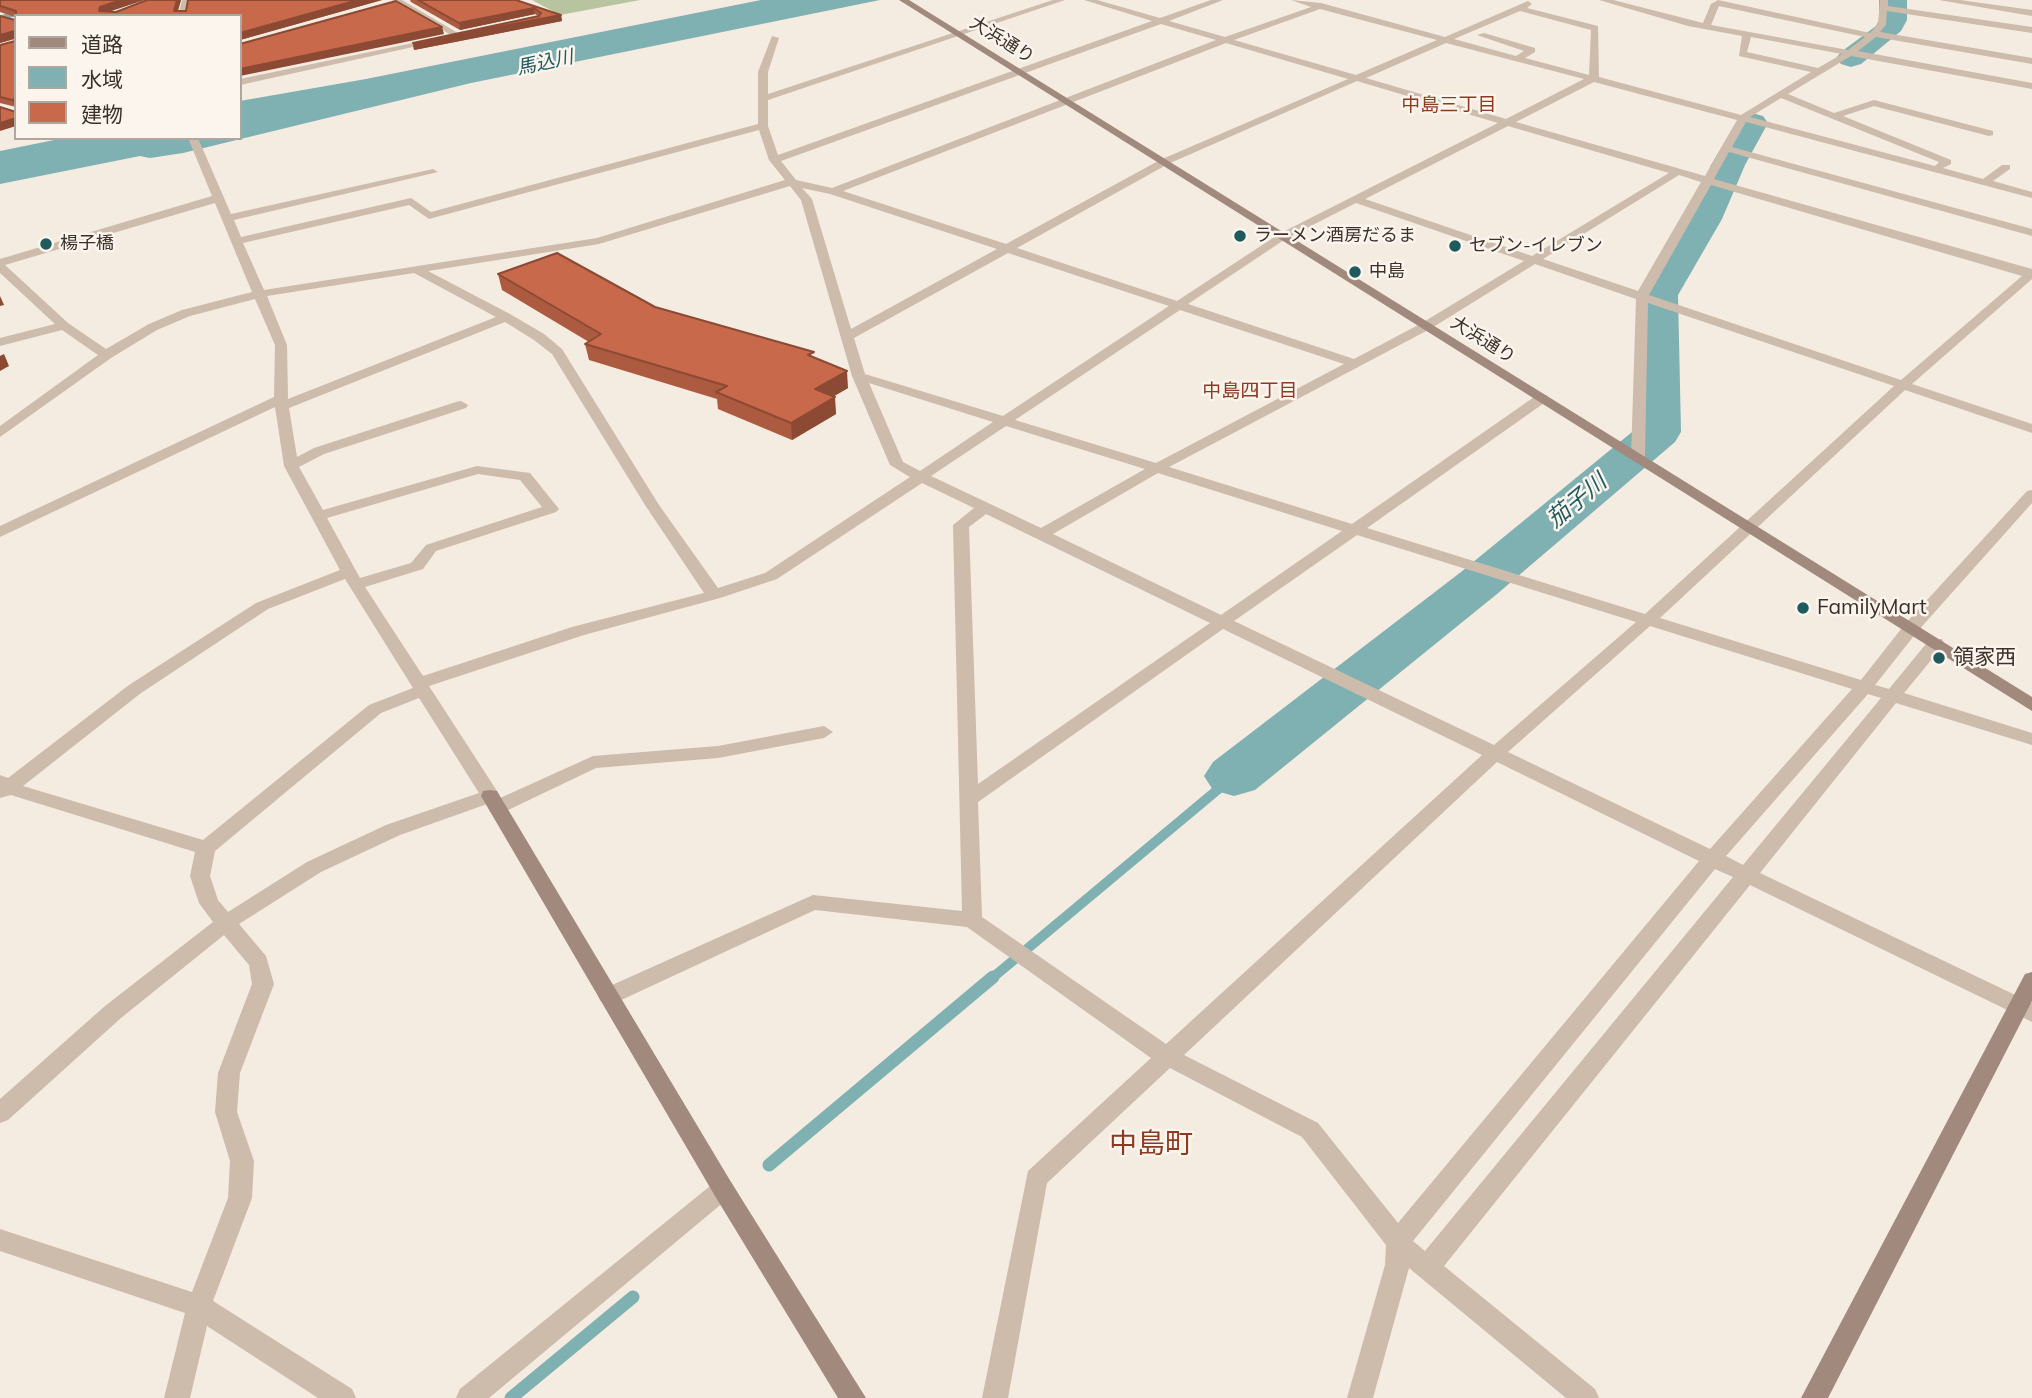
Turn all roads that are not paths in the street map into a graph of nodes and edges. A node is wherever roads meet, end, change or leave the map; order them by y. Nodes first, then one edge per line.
1 (1061, 0) edge
2 (1088, 0) edge
3 (1219, 0) edge
4 (1295, 0) edge
5 (1337, 0) edge
6 (1537, 0) edge
7 (1603, 0) edge
8 (1943, 0) edge
9 (400, 1) edge
10 (909, 3) edge
11 (385, 5) edge
12 (1320, 7) junction
13 (1888, 7) edge
14 (1520, 8) junction
15 (2032, 13) edge
16 (1162, 21) junction
17 (1706, 26) junction
18 (2032, 30) edge
19 (1465, 31) junction
20 (472, 33) edge
21 (959, 33) junction
22 (1747, 34) junction
23 (1878, 35) junction
24 (459, 36) junction
25 (775, 38) dead end
26 (1447, 39) junction
27 (1225, 40) junction
28 (1856, 53) junction
29 (1518, 58) junction
30 (2032, 61) edge
31 (1819, 71) junction
32 (1020, 72) junction
33 (1357, 78) junction
34 (1594, 78) junction
35 (242, 82) edge
36 (2032, 86) edge
37 (1779, 94) junction
38 (762, 100) junction
39 (1067, 101) junction
40 (1834, 116) junction
41 (1744, 117) junction
42 (1511, 123) junction
43 (763, 126) junction
44 (1989, 133) dead end
45 (194, 140) edge
46 (1725, 148) junction
47 (774, 160) junction
48 (1164, 162) junction
49 (2006, 167) dead end
50 (1936, 169) junction
51 (433, 172) dead end
52 (1677, 172) junction
53 (1706, 180) junction
54 (791, 182) junction
55 (1985, 182) junction
56 (833, 191) junction
57 (2032, 195) edge
58 (219, 198) junction
59 (1357, 200) junction
60 (229, 218) junction
61 (2032, 233) edge
62 (1283, 236) junction
63 (237, 241) junction
64 (1008, 249) junction
65 (1534, 261) junction
66 (0, 265) edge
67 (413, 268) junction
68 (2032, 274) edge
69 (259, 294) junction
70 (1642, 296) junction
71 (1180, 306) junction
72 (506, 317) junction
73 (64, 326) junction
74 (1426, 326) junction
75 (846, 337) junction
76 (0, 342) edge
77 (106, 355) junction
78 (1356, 364) junction
79 (859, 376) junction
80 (1903, 385) junction
81 (1542, 398) junction
82 (282, 402) junction
83 (461, 405) dead end
84 (1006, 422) junction
85 (2032, 429) edge
86 (0, 433) edge
87 (1638, 457) junction
88 (291, 466) junction
89 (1157, 468) junction
90 (923, 477) junction
91 (2032, 494) edge
92 (987, 506) junction
93 (318, 516) junction
94 (1748, 527) junction
95 (1353, 528) junction
96 (0, 532) edge
97 (1042, 534) junction
98 (352, 579) junction
99 (714, 595) junction
100 (1649, 619) junction
101 (1221, 621) junction
102 (1911, 628) junction
103 (1936, 643) junction
104 (1866, 686) junction
105 (419, 687) junction
106 (1894, 695) junction
107 (2032, 705) edge
108 (824, 732) dead end
109 (2032, 739) edge
110 (1495, 754) junction
111 (3, 787) edge
112 (969, 799) junction
113 (494, 801) junction
114 (206, 848) junction
115 (1713, 859) junction
116 (1747, 875) junction
117 (972, 920) junction
118 (224, 924) junction
119 (2032, 980) edge
120 (608, 996) junction
121 (2025, 1009) edge
122 (1166, 1056) junction
123 (0, 1113) edge
124 (723, 1189) junction
125 (0, 1240) edge
126 (1414, 1255) junction
127 (199, 1306) junction
128 (177, 1398) edge
129 (343, 1398) edge
130 (469, 1398) edge
131 (853, 1398) edge
132 (995, 1398) edge
133 (1360, 1398) edge
134 (1586, 1398) edge
135 (1814, 1398) edge

1 - 21 street
2 - 16 street
3 - 16 street
4 - 12 street
5 - 12 street
6 - 14 street
7 - 17 street
8 - 15 street
9 - 11 street
9 - 24 street
10 - 21 street, 大浜通り
12 - 26 street
12 - 27 street
13 - 18 street
13 - 23 street
14 - 19 street
14 - 34 street
16 - 27 street
16 - 32 street
17 - 22 street
17 - 23 street
19 - 26 street
19 - 29 street
20 - 24 street
21 - 32 street, 大浜通り
21 - 38 street
22 - 28 street
22 - 31 street
23 - 28 street
23 - 30 street
24 - 35 street
25 - 38 street
26 - 29 street
26 - 33 street
27 - 33 street
27 - 39 street
28 - 31 street
28 - 36 street
29 - 34 street
31 - 37 street
32 - 39 street, 大浜通り
32 - 47 street
33 - 42 street
33 - 48 street
34 - 41 street
34 - 42 street
37 - 40 street
37 - 41 street
38 - 43 street
39 - 48 street, 大浜通り
39 - 56 street
40 - 44 street
40 - 50 street
41 - 46 street
41 - 50 street
42 - 52 street
42 - 59 street
43 - 47 street
43 - 63 street
45 - 58 street
46 - 53 street
46 - 61 street
47 - 54 street
48 - 62 street, 大浜通り
48 - 64 street
49 - 55 street
50 - 55 street
51 - 60 street
52 - 53 street
52 - 65 street
53 - 68 street
53 - 70 street
54 - 56 street
54 - 67 street
54 - 75 street
55 - 57 street
56 - 64 street
58 - 60 street
58 - 66 street
59 - 62 street
59 - 65 street
60 - 63 street
62 - 71 street
62 - 74 street, 大浜通り
63 - 69 street
64 - 71 street
64 - 75 street
65 - 70 street
65 - 74 street
66 - 73 street
67 - 69 street
67 - 72 street
68 - 80 street
69 - 77 street
69 - 82 street
70 - 80 street
70 - 87 street
71 - 78 street
71 - 84 street
72 - 82 street
72 - 99 street
73 - 76 street
73 - 77 street
74 - 78 street
74 - 81 street, 大浜通り
75 - 79 street
77 - 86 street
78 - 89 street
79 - 84 street
79 - 90 street
80 - 85 street
80 - 94 street
81 - 87 street, 大浜通り
81 - 95 street
82 - 88 street
82 - 96 street
83 - 88 street
84 - 89 street
84 - 90 street
87 - 94 street, 大浜通り
88 - 93 street
89 - 95 street
89 - 97 street
90 - 92 street
90 - 99 street
91 - 102 street
92 - 97 street
92 - 112 street
93 - 98 street
93 - 98 street
94 - 100 street
94 - 102 street, 大浜通り
95 - 100 street
95 - 101 street
97 - 101 street
98 - 105 street
98 - 111 street
99 - 105 street
100 - 104 street
100 - 110 street
101 - 110 street
101 - 112 street
102 - 103 street, 大浜通り
102 - 104 street
103 - 106 street
103 - 107 street, 大浜通り
104 - 106 street
104 - 115 street
105 - 113 street
105 - 114 street
106 - 109 street
106 - 116 street
108 - 113 street
110 - 115 street
110 - 122 street
111 - 114 street
112 - 117 street
113 - 118 street
113 - 120 street
114 - 118 street
115 - 116 street
115 - 126 street
116 - 121 street
116 - 126 street
117 - 120 street
117 - 122 street
118 - 123 street
118 - 127 street
119 - 121 street
120 - 124 street
121 - 135 street
122 - 126 street
122 - 132 street
124 - 130 street
124 - 131 street
125 - 127 street
126 - 133 street
126 - 134 street
127 - 128 street
127 - 129 street

